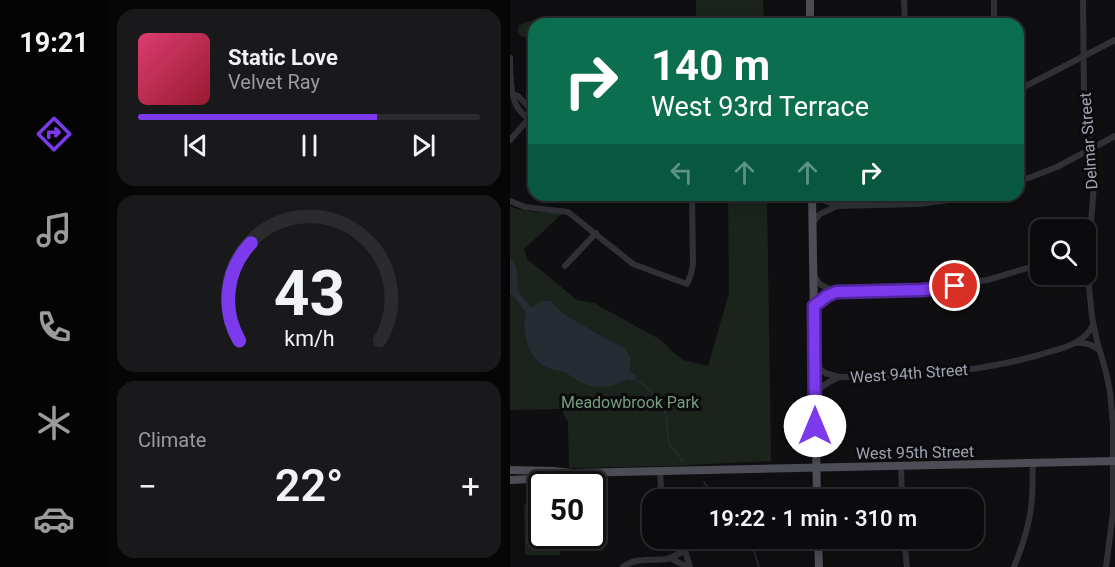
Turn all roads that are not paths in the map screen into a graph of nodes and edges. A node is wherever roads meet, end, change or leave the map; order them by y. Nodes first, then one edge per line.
1 (810, 0) edge
2 (904, 0) edge
3 (994, 0) edge
4 (1083, 0) edge
5 (810, 18) edge
6 (905, 18) edge
7 (994, 18) edge
8 (1115, 40) edge
9 (1084, 56) junction
10 (510, 58) edge
11 (1024, 87) edge
12 (514, 95) junction
13 (528, 106) edge
14 (528, 119) joint
15 (1115, 136) edge
16 (510, 140) edge
17 (1091, 149) junction
18 (1024, 180) edge
19 (510, 201) edge
20 (692, 201) edge
21 (814, 201) edge
22 (825, 201) edge
23 (942, 201) edge
24 (838, 206) junction
25 (1090, 219) edge
26 (813, 222) junction
27 (596, 233) junction
28 (565, 266) dead end
29 (1030, 267) edge
30 (813, 274) junction
31 (1089, 285) edge
32 (836, 292) junction
33 (814, 306) junction
34 (1093, 324) junction
35 (1075, 343) junction
36 (1099, 350) junction
37 (815, 365) junction
38 (840, 378) junction
39 (816, 391) junction
40 (1114, 461) edge
41 (1033, 463) junction
42 (901, 466) junction
43 (816, 468) junction
44 (510, 470) edge
45 (554, 471) edge
46 (660, 471) junction
47 (606, 472) edge
48 (528, 479) edge
49 (510, 480) edge
50 (661, 489) edge
51 (817, 489) edge
52 (902, 489) edge
53 (818, 549) edge
54 (905, 549) edge
55 (686, 550) joint
56 (670, 558) junction
57 (623, 567) edge
58 (688, 567) edge
59 (819, 567) edge
60 (907, 567) edge
61 (1014, 567) edge
62 (1106, 567) edge

1 - 5 main road
2 - 6 street
3 - 7 street
4 - 9 street, Delmar Street
8 - 9 street
9 - 11 street
9 - 17 street, Delmar Street
10 - 12 street
12 - 13 street
12 - 14 street
14 - 16 street
15 - 17 street
17 - 18 street
17 - 25 street, Delmar Street
19 - 27 street
20 - 27 street
21 - 26 main road
22 - 24 street
23 - 24 street
24 - 26 street
26 - 30 main road
27 - 28 street
29 - 32 street
30 - 32 street
30 - 33 main road
31 - 34 street, Delmar Street
32 - 33 street
33 - 37 main road
34 - 35 street, West 94th Street
34 - 36 street, Delmar Street
35 - 36 street
35 - 38 street, West 94th Street
36 - 40 street, Delmar Street
37 - 38 street
37 - 39 main road
38 - 39 street, West 94th Street
39 - 43 main road
40 - 41 main road, West 95th Street
40 - 62 street, Delmar Street
41 - 42 main road, West 95th Street
41 - 61 street
42 - 43 main road, West 95th Street
42 - 52 street
43 - 46 main road, West 95th Street
43 - 51 main road
44 - 45 main road, West 95th Street
46 - 47 main road, West 95th Street
46 - 50 street
48 - 49 main road, West 95th Street
53 - 59 main road
54 - 60 street
55 - 56 street
55 - 58 street
56 - 57 street
56 - 58 street

